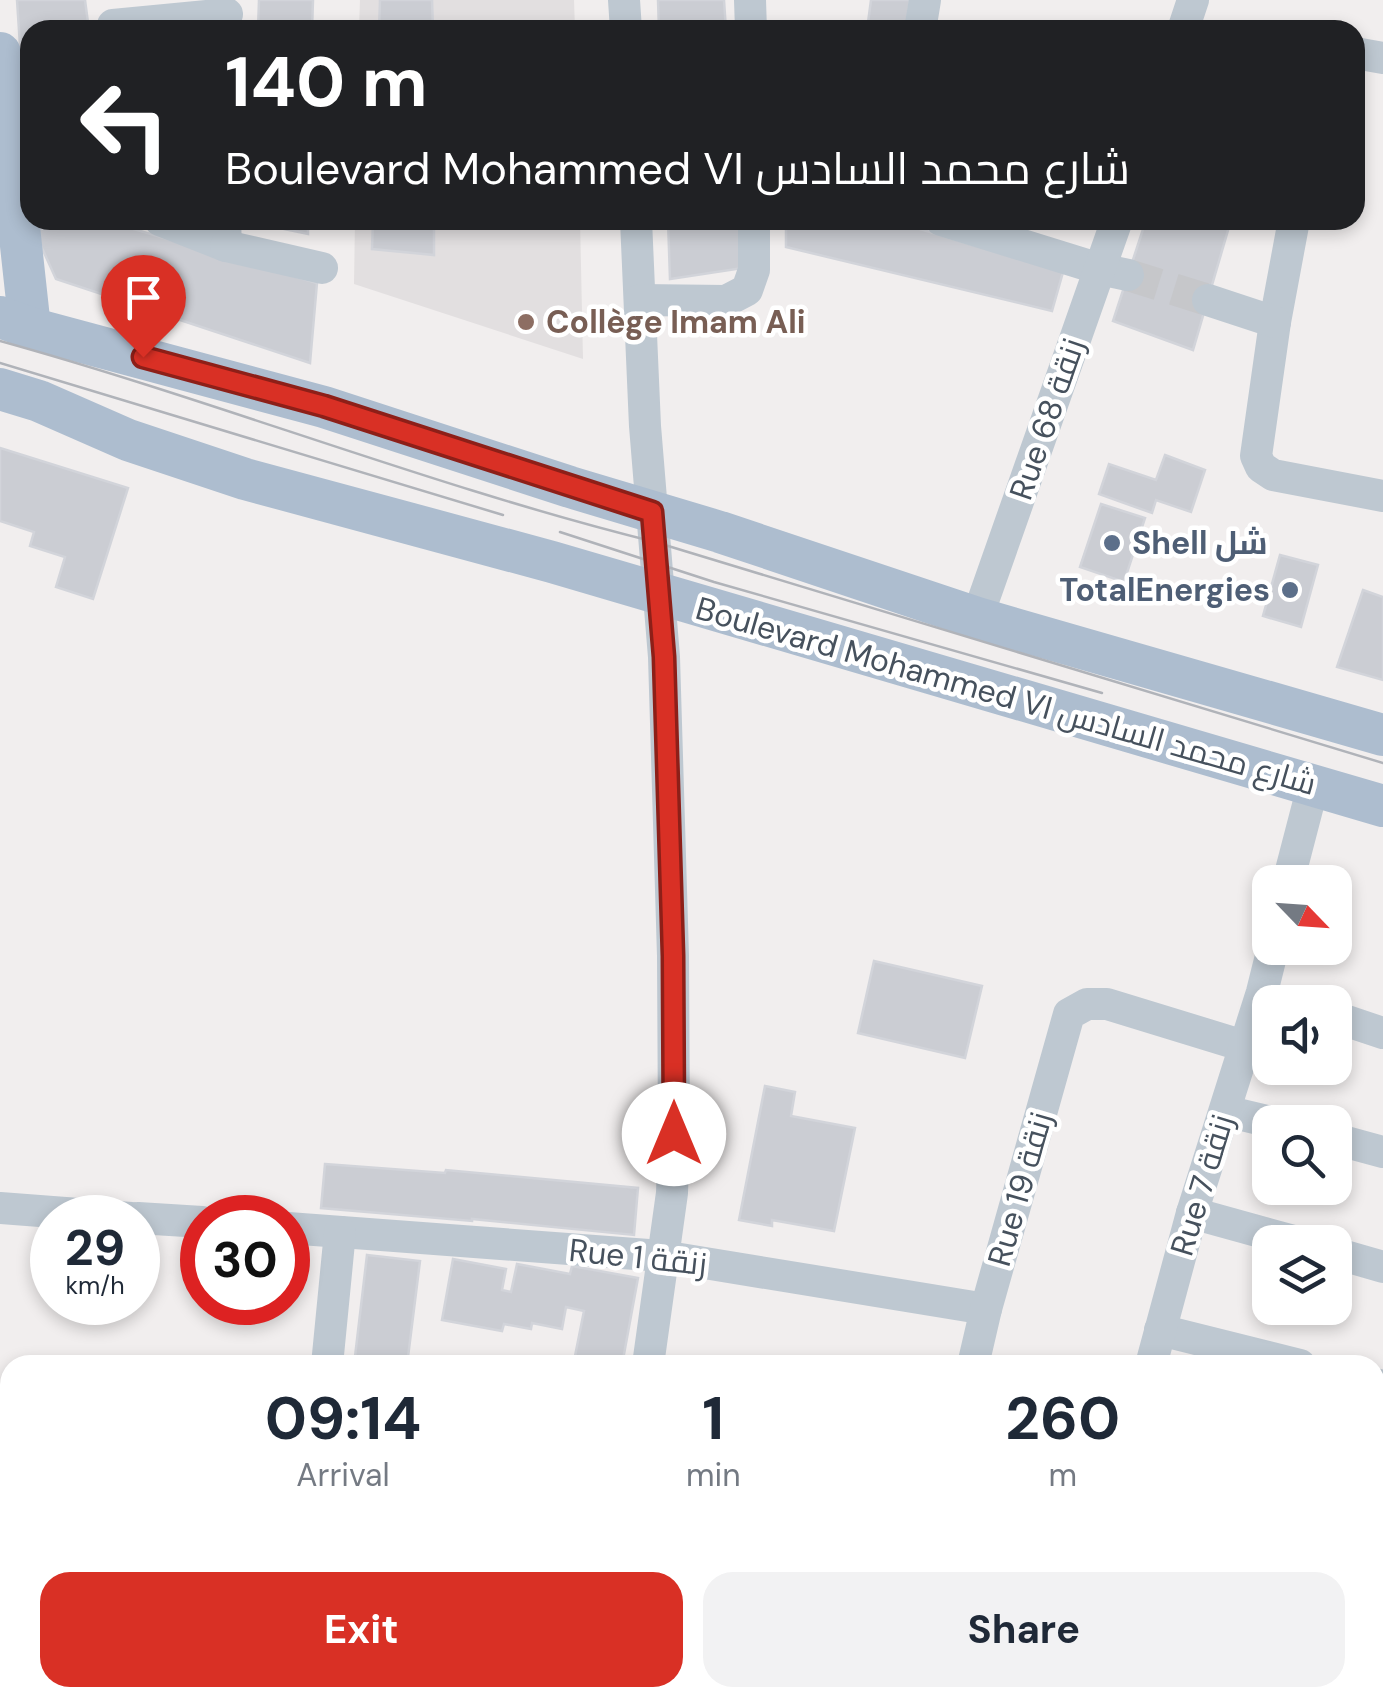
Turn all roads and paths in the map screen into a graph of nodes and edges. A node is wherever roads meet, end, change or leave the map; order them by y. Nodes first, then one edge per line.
1 (227, 15) edge
2 (113, 18) edge
3 (0, 54) edge
4 (636, 230) edge
5 (754, 230) edge
6 (975, 230) edge
7 (1117, 230) edge
8 (1292, 230) edge
9 (225, 233) edge
10 (322, 268) dead end
11 (1114, 272) junction
12 (640, 300) junction
13 (1208, 300) tunnel mouth
14 (10, 319) edge
15 (1275, 322) junction
16 (0, 389) edge
17 (1383, 496) edge
18 (652, 512) junction
19 (658, 595) junction
20 (977, 618) junction
21 (1383, 734) edge
22 (1313, 786) junction
23 (1383, 806) edge
24 (1292, 865) edge
25 (1352, 1022) edge
26 (1383, 1032) edge
27 (1252, 1034) edge
28 (1244, 1046) junction
29 (1225, 1110) junction
30 (1252, 1117) edge
31 (1352, 1144) edge
32 (1383, 1152) edge
33 (0, 1208) edge
34 (30, 1210) edge
35 (1192, 1213) junction
36 (310, 1230) edge
37 (1252, 1230) edge
38 (340, 1232) junction
39 (662, 1256) junction
40 (1352, 1258) edge
41 (1383, 1267) edge
42 (986, 1309) junction
43 (1160, 1330) junction
44 (328, 1355) edge
45 (649, 1355) edge
46 (975, 1355) edge
47 (1153, 1355) edge
48 (1260, 1355) edge

1 - 2 street
3 - 14 main road
4 - 12 street
5 - 12 street
6 - 11 street
7 - 11 street, Rue 68 زنقة
8 - 15 street
9 - 10 street
11 - 20 street, Rue 68 زنقة
12 - 18 street
13 - 15 street
14 - 18 main road, Boulevard Mohammed VI شارع محمد السادس
15 - 17 street
16 - 19 main road, Boulevard Mohammed VI شارع محمد السادس
18 - 19 street
18 - 20 main road, Boulevard Mohammed VI شارع محمد السادس
19 - 22 main road, Boulevard Mohammed VI شارع محمد السادس
19 - 39 street
20 - 21 main road, Boulevard Mohammed VI شارع محمد السادس
22 - 23 main road, Boulevard Mohammed VI شارع محمد السادس
22 - 24 street
25 - 26 street
27 - 28 street, Rue 7 زنقة
28 - 29 street, Rue 7 زنقة
28 - 42 street, Rue 19 زنقة
29 - 30 street
29 - 35 street, Rue 7 زنقة
31 - 32 street
33 - 34 street
35 - 37 street
35 - 43 street, Rue 7 زنقة
36 - 38 street, Rue 1 زنقة
38 - 39 street, Rue 1 زنقة
38 - 44 street
39 - 42 street, Rue 1 زنقة
39 - 45 street
40 - 41 street
42 - 46 street, Rue 19 زنقة
43 - 47 street, Rue 7 زنقة
43 - 48 street

